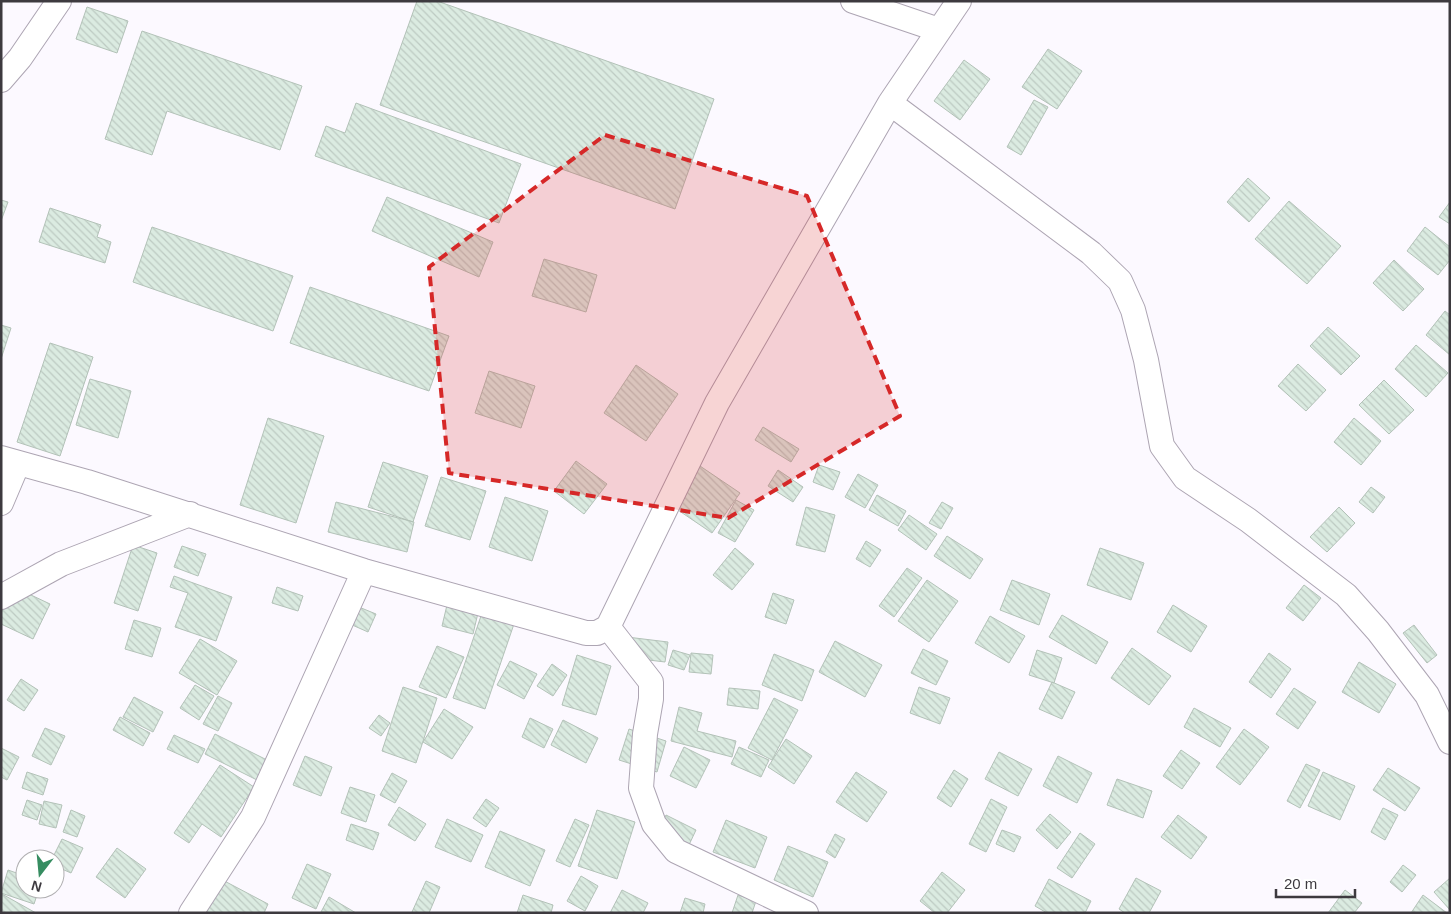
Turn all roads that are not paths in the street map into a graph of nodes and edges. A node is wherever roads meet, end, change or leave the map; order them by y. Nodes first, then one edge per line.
1 (59, 1) edge
2 (853, 1) edge
3 (959, 1) edge
4 (939, 30) junction
5 (1, 80) edge
6 (890, 103) junction
7 (10, 461) edge
8 (1, 503) edge
9 (190, 514) junction
10 (364, 571) junction
11 (1, 597) edge
12 (608, 627) junction
13 (1450, 742) edge
14 (191, 913) edge
15 (806, 913) edge

1 - 5 street
2 - 4 street
3 - 4 street
4 - 6 street
6 - 12 street
6 - 13 street
7 - 8 street
7 - 9 street
9 - 10 street
9 - 11 street
10 - 12 street
10 - 14 street
12 - 15 street

